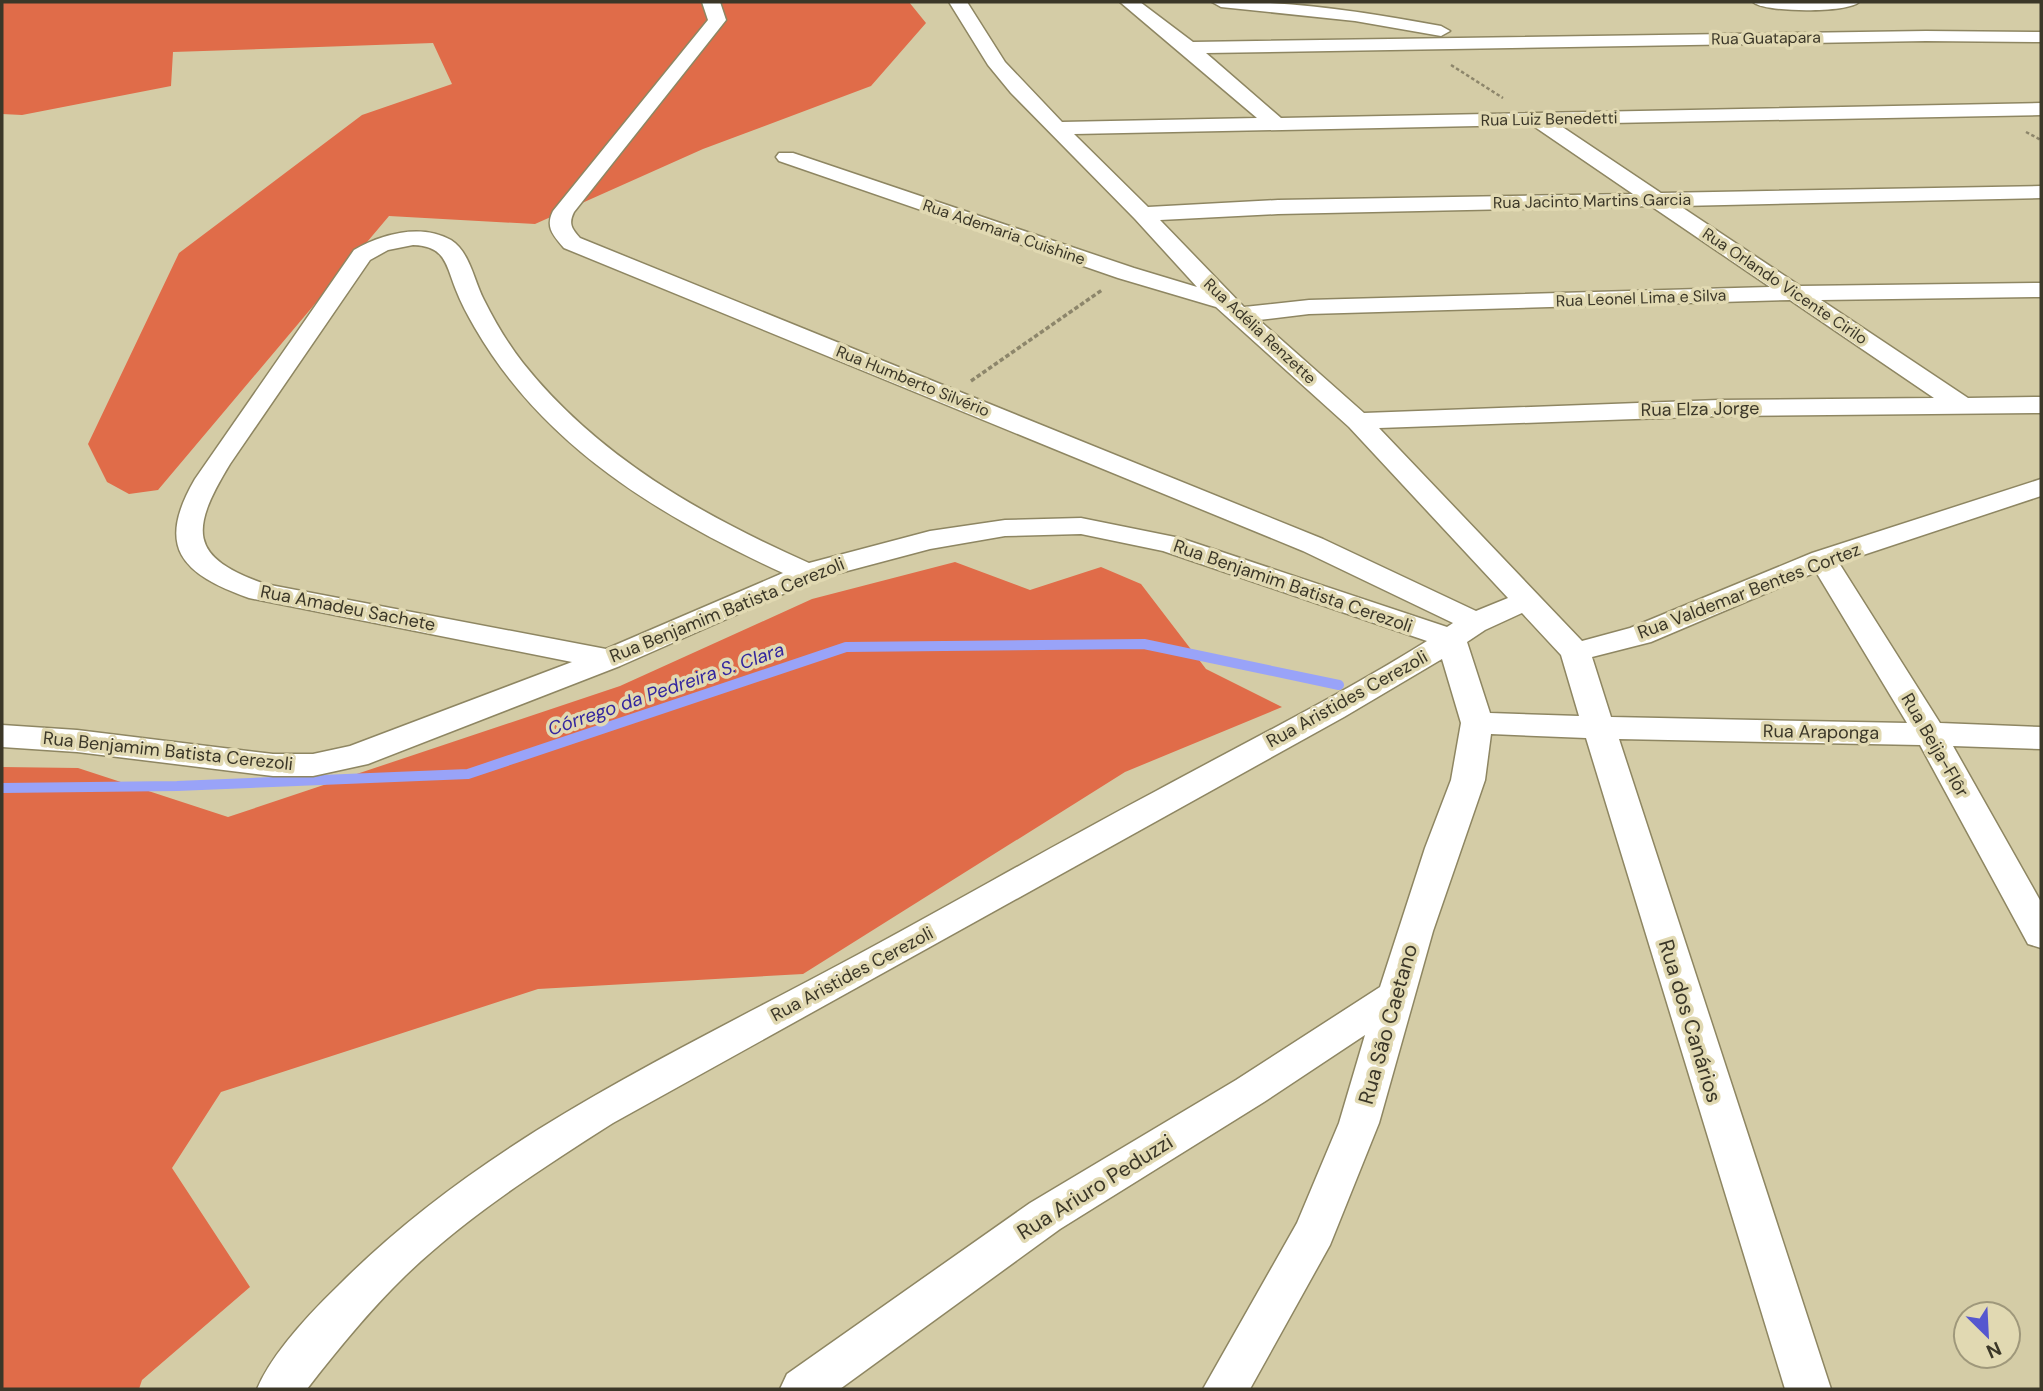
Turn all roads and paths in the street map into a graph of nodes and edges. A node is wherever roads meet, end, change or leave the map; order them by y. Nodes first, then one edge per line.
1 (712, 2) edge
2 (958, 2) edge
3 (1129, 2) edge
4 (1221, 2) edge
5 (1762, 2) edge
6 (1850, 2) edge
7 (1794, 5) junction
8 (1823, 37) junction
9 (2041, 37) edge
10 (1490, 43) junction
11 (1417, 44) junction
12 (1189, 48) junction
13 (2041, 109) edge
14 (1538, 120) junction
15 (1277, 125) junction
16 (1057, 128) junction
17 (786, 157) dead end
18 (2041, 192) edge
19 (1660, 200) junction
20 (1143, 214) junction
21 (1126, 273) junction
22 (2041, 290) edge
23 (1795, 293) junction
24 (1232, 309) junction
25 (950, 396) junction
26 (1961, 405) junction
27 (2039, 407) edge
28 (1358, 421) junction
29 (2041, 487) edge
30 (1822, 559) junction
31 (807, 573) junction
32 (1528, 600) junction
33 (1463, 631) junction
34 (1574, 652) junction
35 (609, 659) junction
36 (1477, 723) junction
37 (1601, 729) junction
38 (1930, 733) junction
39 (2, 736) edge
40 (2041, 738) edge
41 (2041, 934) edge
42 (1394, 997) junction
43 (280, 1389) edge
44 (803, 1389) edge
45 (1226, 1389) edge
46 (1808, 1389) edge

1 - 25 street, Rua Humberto Silvério
2 - 16 street, Rua Adélia Renzette
3 - 12 street
4 - 10 street, Rua Guatapara
5 - 7 street
6 - 7 street
7 - 8 street
8 - 9 street, Rua Guatapara
8 - 10 street, Rua Guatapara
10 - 11 street, Rua Guatapara
11 - 12 street, Rua Guatapara
11 - 14 path
12 - 15 street
13 - 14 street, Rua Luiz Benedetti
14 - 15 street, Rua Luiz Benedetti
14 - 19 street, Rua Orlando Vicente Cirilo
15 - 16 street, Rua Luiz Benedetti
16 - 20 street, Rua Adélia Renzette
17 - 21 street, Rua Ademaria Cuishine
18 - 19 street, Rua Jacinto Martins Garcia
19 - 20 street, Rua Jacinto Martins Garcia
19 - 23 street, Rua Orlando Vicente Cirilo
20 - 24 street, Rua Adélia Renzette
21 - 24 street, Rua Ademaria Cuishine
21 - 25 path
22 - 23 street, Rua Leonel Lima e Silva
23 - 24 street, Rua Leonel Lima e Silva
23 - 26 street, Rua Orlando Vicente Cirilo
24 - 28 street, Rua Adélia Renzette
25 - 33 street, Rua Humberto Silvério
26 - 27 street, Rua Elza Jorge
26 - 28 street, Rua Elza Jorge
28 - 32 street, Rua Adélia Renzette
29 - 30 street, Rua Valdemar Bentes Cortez
30 - 34 street, Rua Valdemar Bentes Cortez
30 - 38 street, Rua Beija-Flôr
31 - 33 street, Rua Benjamim Batista Cerezoli
31 - 35 street, Rua Benjamim Batista Cerezoli
31 - 35 street, Rua Amadeu Sachete
32 - 33 street
32 - 34 street, Rua Adélia Renzette
33 - 36 street, Rua São Caetano
33 - 43 street, Rua Aristides Cerezoli
34 - 37 street, Rua dos Canários
35 - 39 street, Rua Benjamim Batista Cerezoli
36 - 37 street, Rua Araponga
36 - 42 street, Rua São Caetano
37 - 38 street, Rua Araponga
37 - 46 street, Rua dos Canários
38 - 40 street, Rua Araponga
38 - 41 street, Rua Beija-Flôr
42 - 44 street, Rua Ariuro Peduzzi
42 - 45 street, Rua São Caetano

